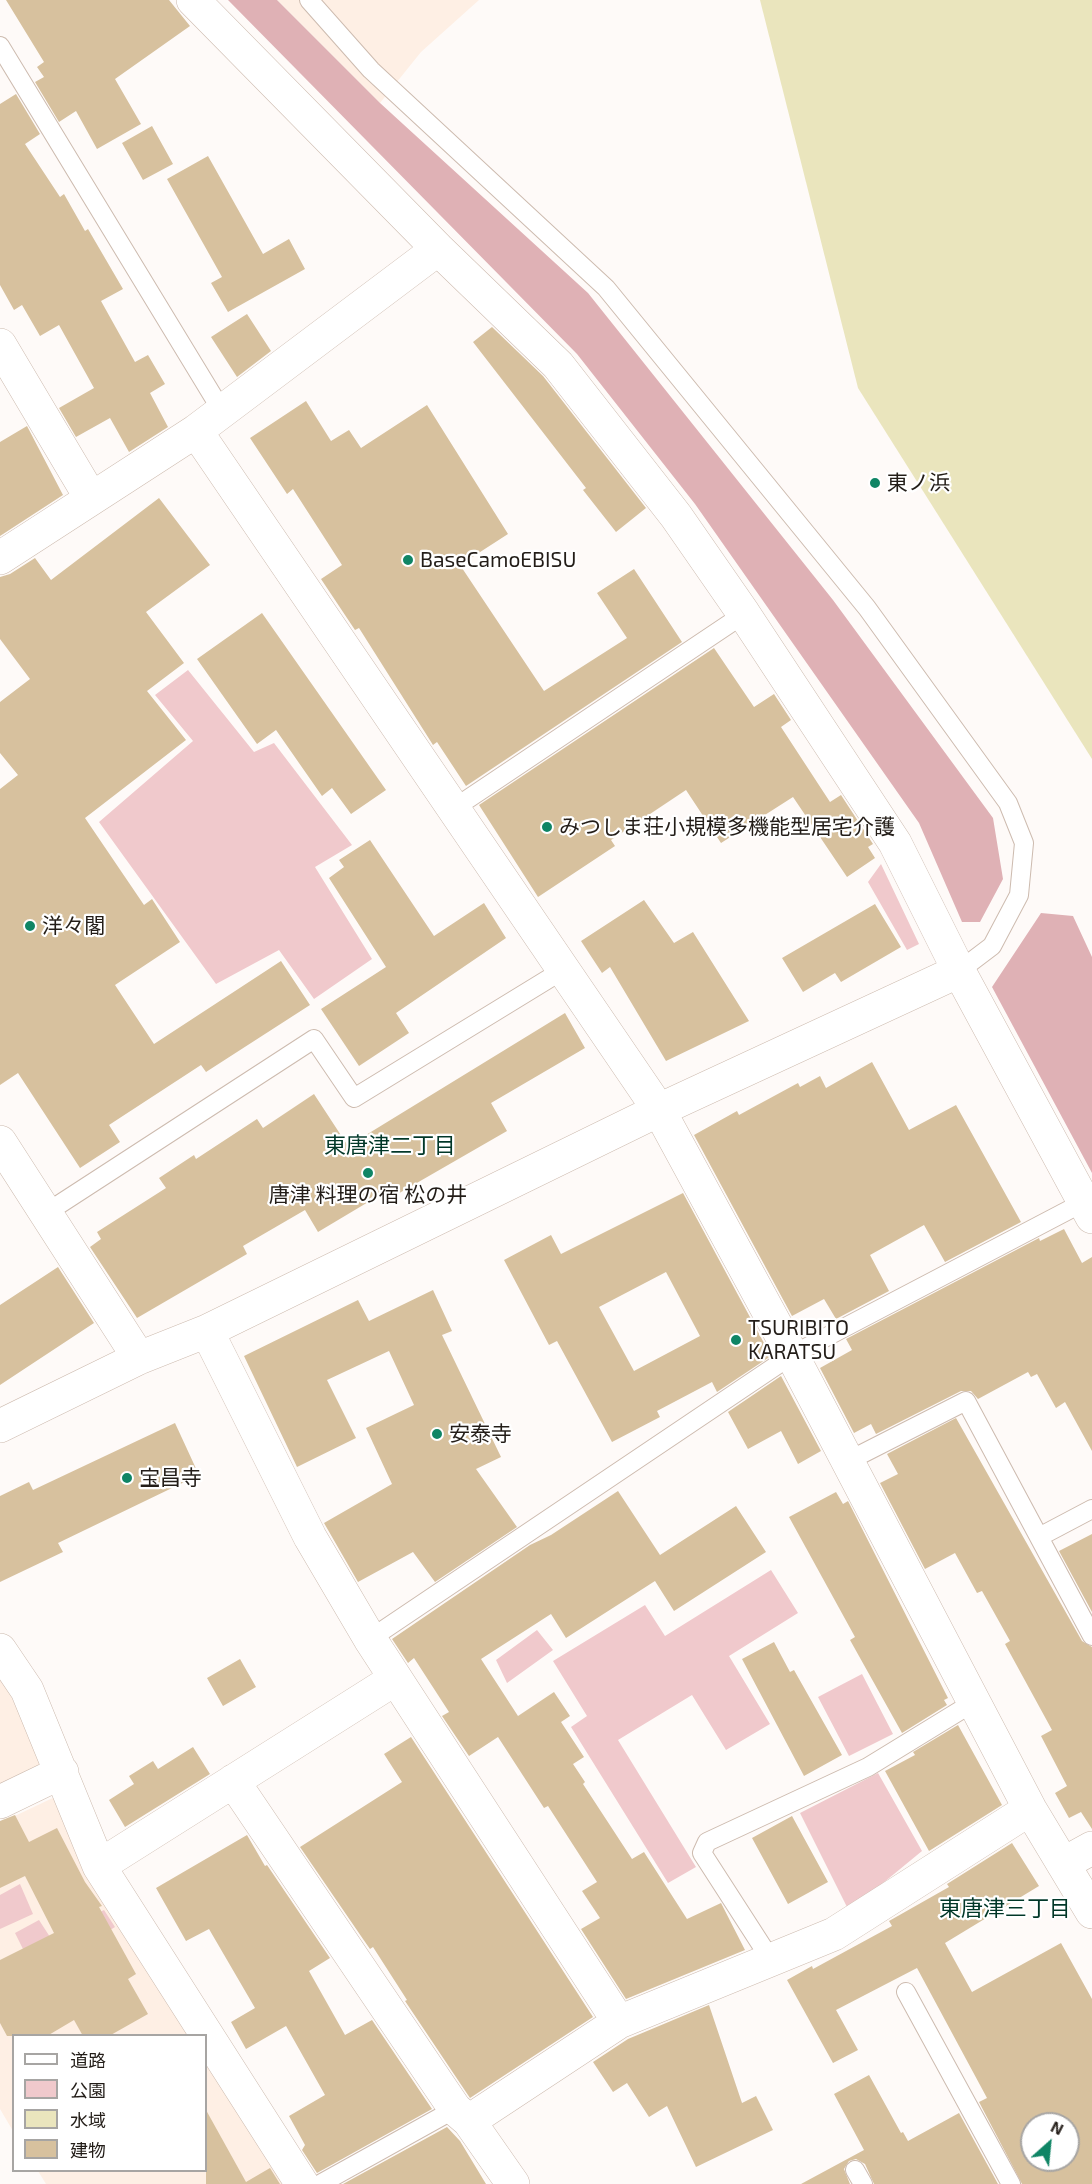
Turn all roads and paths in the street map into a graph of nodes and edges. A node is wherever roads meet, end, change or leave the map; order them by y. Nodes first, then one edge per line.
1 (193, 0) edge
2 (309, 0) edge
3 (0, 46) edge
4 (438, 249) junction
5 (0, 345) edge
6 (222, 411) junction
7 (196, 431) junction
8 (91, 498) junction
9 (0, 558) edge
10 (744, 614) junction
11 (453, 809) junction
12 (563, 970) junction
13 (959, 971) junction
14 (659, 1110) junction
15 (0, 1142) edge
16 (1088, 1210) edge
17 (46, 1213) junction
18 (207, 1331) junction
19 (792, 1355) junction
20 (139, 1358) junction
21 (0, 1426) edge
22 (848, 1461) junction
23 (1092, 1509) edge
24 (1039, 1537) junction
25 (1092, 1636) edge
26 (370, 1638) junction
27 (0, 1650) edge
28 (395, 1679) junction
29 (974, 1702) junction
30 (62, 1772) junction
31 (233, 1781) junction
32 (0, 1802) edge
33 (1030, 1809) junction
34 (1092, 1848) edge
35 (1063, 1864) junction
36 (99, 1866) junction
37 (1092, 1912) edge
38 (771, 1960) junction
39 (906, 1992) dead end
40 (620, 2022) junction
41 (206, 2034) edge
42 (207, 2035) edge
43 (461, 2115) junction
44 (302, 2184) edge
45 (320, 2184) edge
46 (513, 2184) edge
47 (1011, 2184) edge

1 - 4 street
2 - 13 lane
3 - 6 lane
4 - 6 street
4 - 10 street
5 - 8 street
6 - 7 street
7 - 8 street
7 - 11 street
8 - 9 street
10 - 11 lane
10 - 13 street
11 - 12 street
12 - 14 street
12 - 17 lane
13 - 14 street
13 - 16 street
14 - 18 street
14 - 19 street
15 - 17 street
16 - 19 lane
17 - 20 street
18 - 20 street
18 - 26 street
19 - 22 street
19 - 26 lane
20 - 21 street
22 - 24 lane
22 - 29 street
23 - 24 lane
24 - 25 lane
26 - 28 street
27 - 30 street
28 - 31 street
28 - 40 street
29 - 33 street
29 - 38 lane
30 - 32 street
30 - 36 street
31 - 36 street
31 - 43 street
33 - 35 street
33 - 38 street
34 - 35 street
35 - 37 street
36 - 41 street
38 - 40 street
39 - 47 lane
40 - 43 street
42 - 44 street
43 - 45 lane
43 - 46 street

